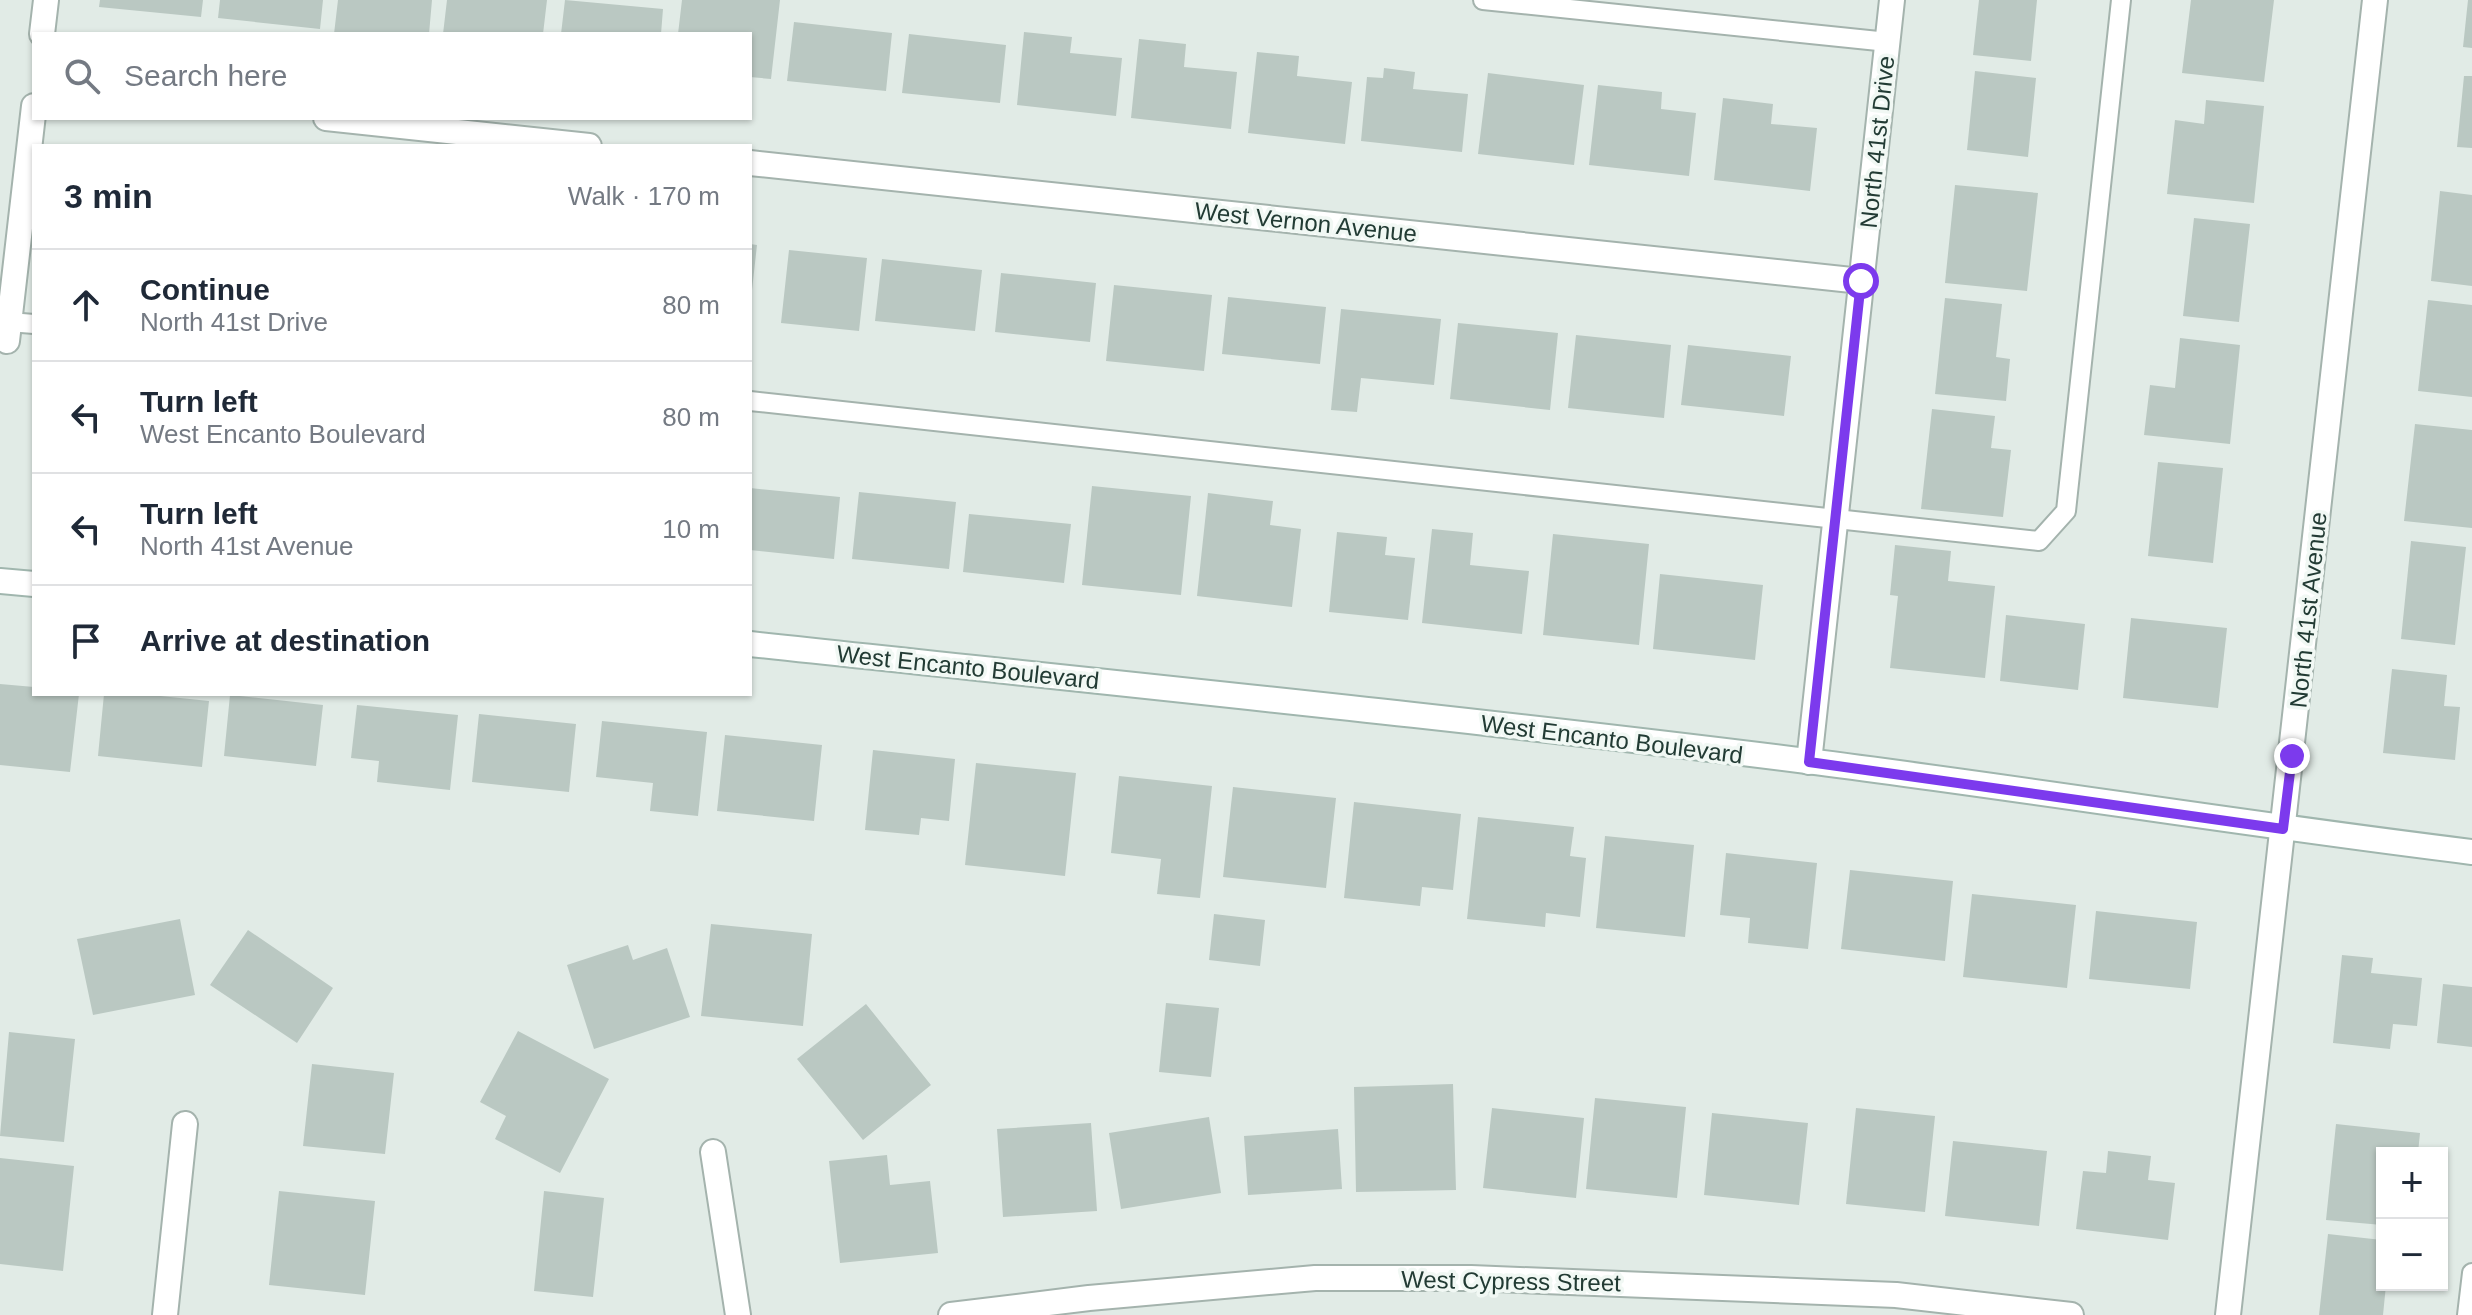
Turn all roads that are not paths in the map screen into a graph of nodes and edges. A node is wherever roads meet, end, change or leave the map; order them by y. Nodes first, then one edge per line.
1 (46, 0) edge
2 (1483, 0) edge
3 (1892, 0) edge
4 (2121, 0) edge
5 (2375, 0) edge
6 (42, 32) edge
7 (1888, 42) junction
8 (32, 120) edge
9 (345, 120) edge
10 (570, 144) edge
11 (752, 163) edge
12 (1861, 281) junction
13 (32, 325) edge
14 (8, 331) joint
15 (752, 401) edge
16 (1835, 518) junction
17 (0, 581) edge
18 (32, 584) edge
19 (752, 644) edge
20 (1809, 762) junction
21 (2283, 829) junction
22 (2472, 852) edge
23 (185, 1124) dead end
24 (713, 1152) dead end
25 (2472, 1273) edge
26 (165, 1315) edge
27 (738, 1315) edge
28 (951, 1315) edge
29 (2071, 1315) edge
30 (2228, 1315) edge
31 (2467, 1315) edge

1 - 6 street
2 - 7 lane
3 - 7 street, North 41st Drive
4 - 16 lane
5 - 21 street, North 41st Avenue
7 - 12 street, North 41st Drive
8 - 14 street
9 - 10 street
11 - 12 street, West Vernon Avenue
12 - 16 street, North 41st Drive
13 - 14 lane
15 - 16 lane
16 - 20 street, North 41st Drive
17 - 18 street
19 - 20 street, West Encanto Boulevard
20 - 21 street, West Encanto Boulevard
21 - 22 street, West Encanto Boulevard
21 - 30 street, North 41st Avenue
23 - 26 street
24 - 27 street
25 - 31 lane
28 - 29 street, West Cypress Street

